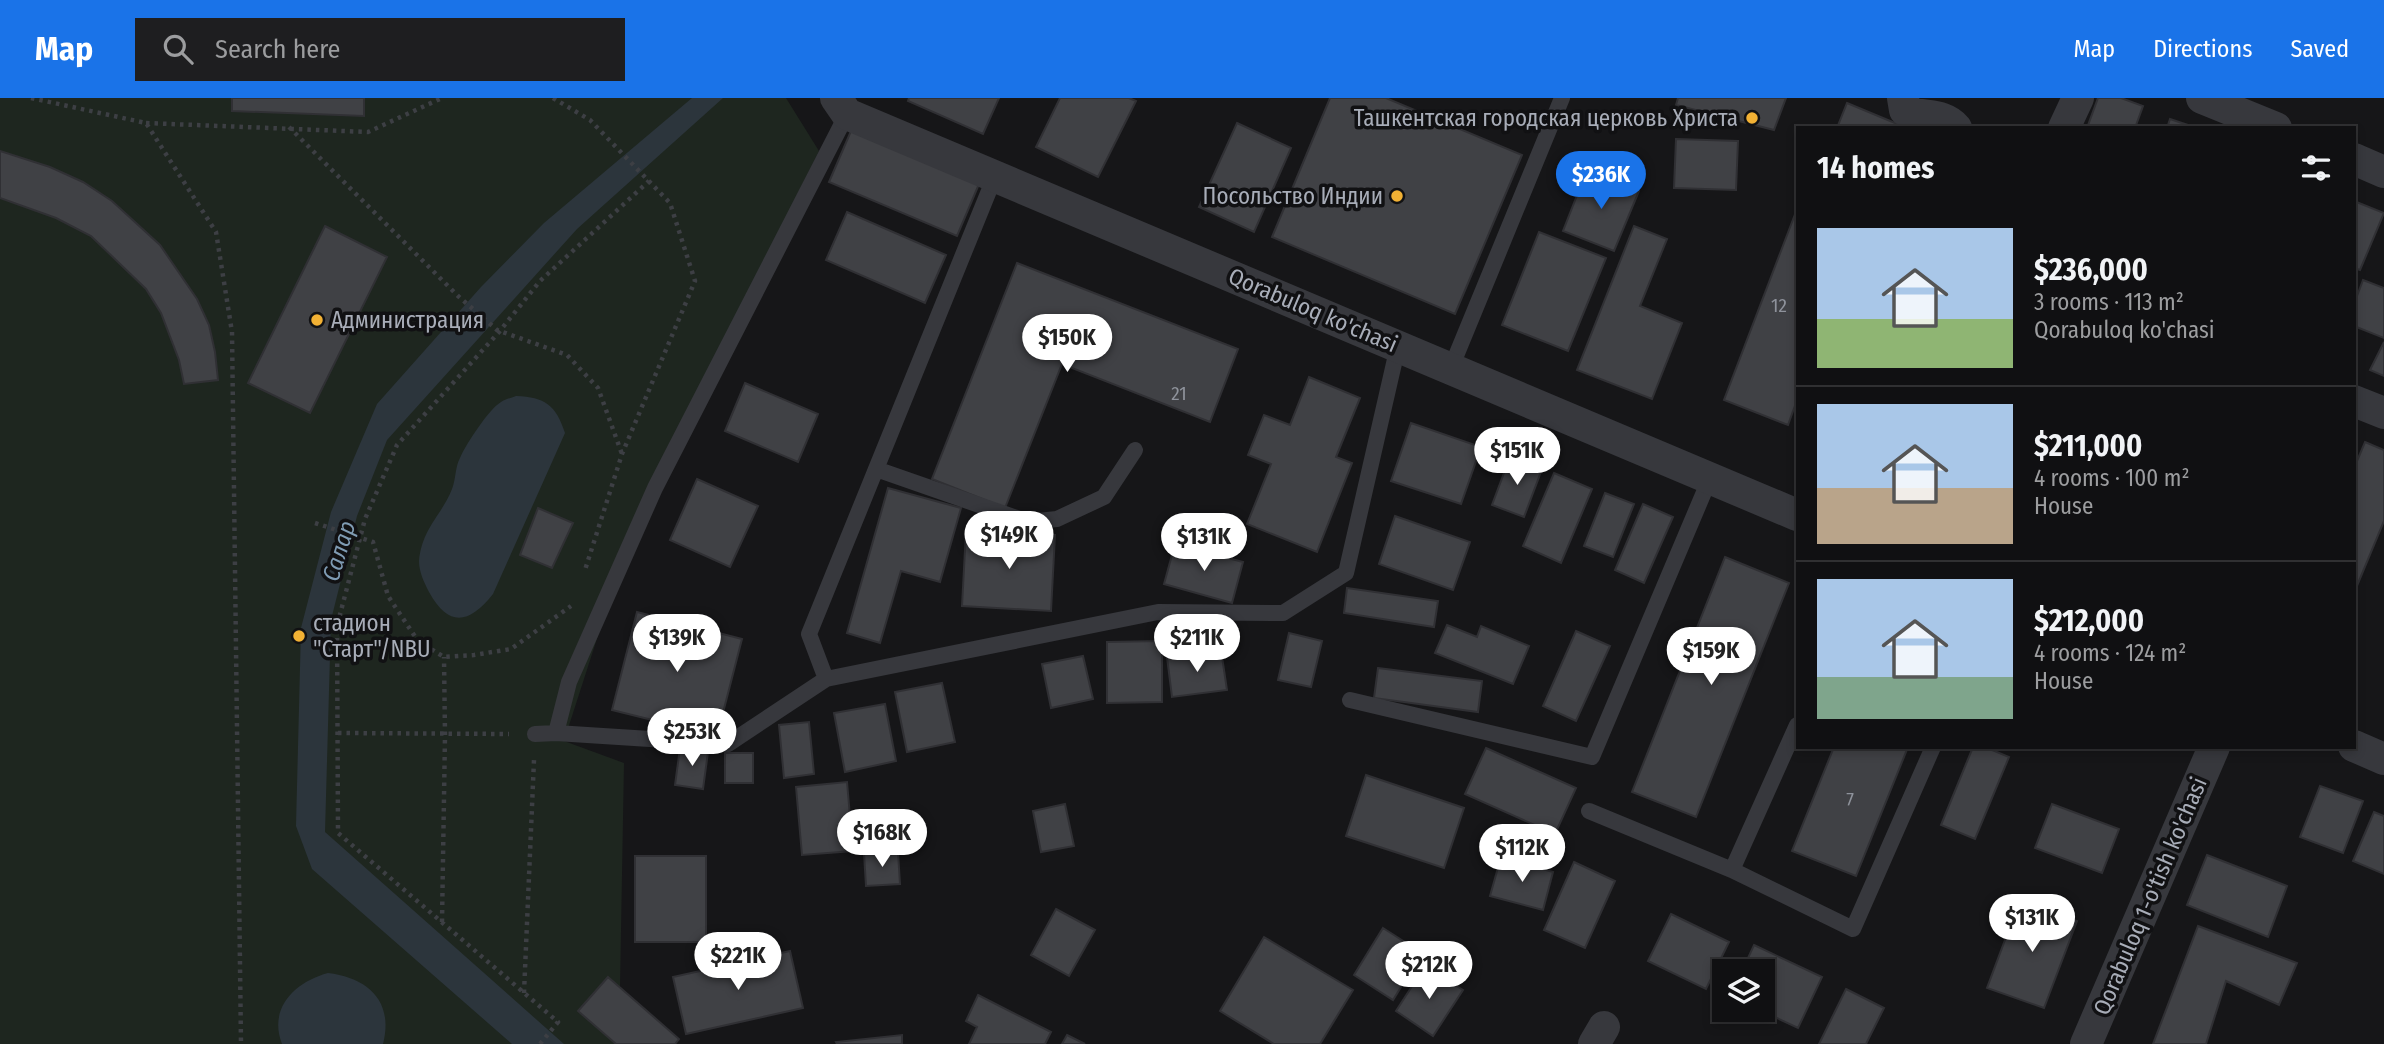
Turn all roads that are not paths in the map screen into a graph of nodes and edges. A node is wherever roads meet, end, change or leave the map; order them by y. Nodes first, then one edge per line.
1 (1562, 98) edge
2 (1903, 98) edge
3 (2078, 98) edge
4 (2203, 98) edge
5 (841, 106) edge
6 (1955, 126) edge
7 (2065, 126) edge
8 (2271, 126) edge
9 (2356, 160) edge
10 (2384, 172) edge
11 (995, 176) junction
12 (1398, 346) junction
13 (1451, 368) junction
14 (2356, 402) edge
15 (2384, 413) edge
16 (1135, 450) dead end
17 (876, 469) junction
18 (1710, 478) junction
19 (1796, 515) edge
20 (826, 679) junction
21 (1350, 700) dead end
22 (1796, 727) edge
23 (556, 733) junction
24 (535, 734) road end
25 (2356, 747) edge
26 (1932, 749) edge
27 (2213, 749) edge
28 (2384, 759) edge
29 (1589, 811) dead end
30 (1732, 870) junction
31 (2086, 1044) edge

1 - 13 lane
2 - 6 street
3 - 7 street
4 - 8 street
5 - 11 street, Qorabuloq ko'chasi
5 - 23 lane
9 - 10 street
11 - 12 street, Qorabuloq ko'chasi
11 - 17 lane
12 - 13 street, Qorabuloq ko'chasi
12 - 20 lane
13 - 18 street, Qorabuloq ko'chasi
14 - 15 street
16 - 17 lane
17 - 20 lane
18 - 19 street, Qorabuloq ko'chasi
18 - 21 lane
20 - 23 lane
22 - 30 lane
23 - 24 lane
25 - 28 street
26 - 30 lane
27 - 31 street, Qorabuloq 1-o'tish ko'chasi
29 - 30 lane

